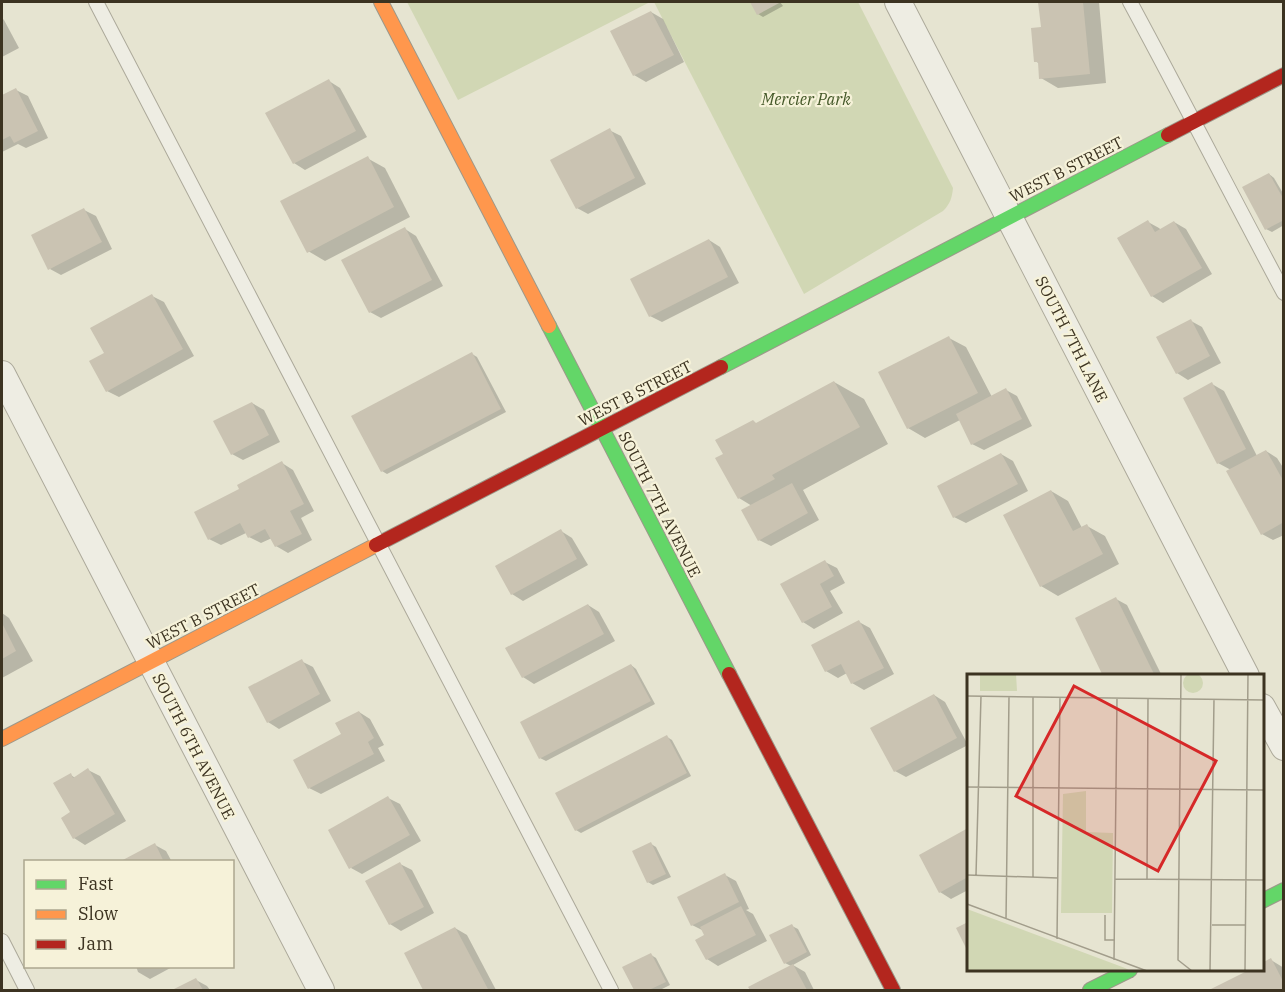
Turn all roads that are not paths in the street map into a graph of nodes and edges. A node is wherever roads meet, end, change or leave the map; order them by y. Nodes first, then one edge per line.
1 (96, 2) edge
2 (381, 2) edge
3 (898, 2) edge
4 (1130, 2) edge
5 (1284, 75) edge
6 (1195, 121) junction
7 (1010, 217) junction
8 (1284, 293) edge
9 (2, 374) edge
10 (602, 428) junction
11 (379, 544) junction
12 (151, 662) junction
13 (1245, 674) edge
14 (1264, 708) edge
15 (2, 739) edge
16 (1284, 747) edge
17 (1284, 890) edge
18 (1264, 900) edge
19 (2, 941) edge
20 (1126, 971) edge
21 (27, 990) edge
22 (321, 990) edge
23 (612, 990) edge
24 (893, 990) edge
25 (1090, 990) edge

1 - 11 lane
2 - 10 street, SOUTH 7TH AVENUE
3 - 7 street, SOUTH 7TH LANE
4 - 6 lane
5 - 6 street, WEST B STREET
6 - 7 street, WEST B STREET
6 - 8 lane
7 - 10 street, WEST B STREET
7 - 13 street, SOUTH 7TH LANE
9 - 12 street, SOUTH 6TH AVENUE
10 - 11 street, WEST B STREET
10 - 24 street, SOUTH 7TH AVENUE
11 - 12 street, WEST B STREET
11 - 23 lane
12 - 15 street, WEST B STREET
12 - 22 street, SOUTH 6TH AVENUE
14 - 16 street
17 - 18 street
19 - 21 lane
20 - 25 street

